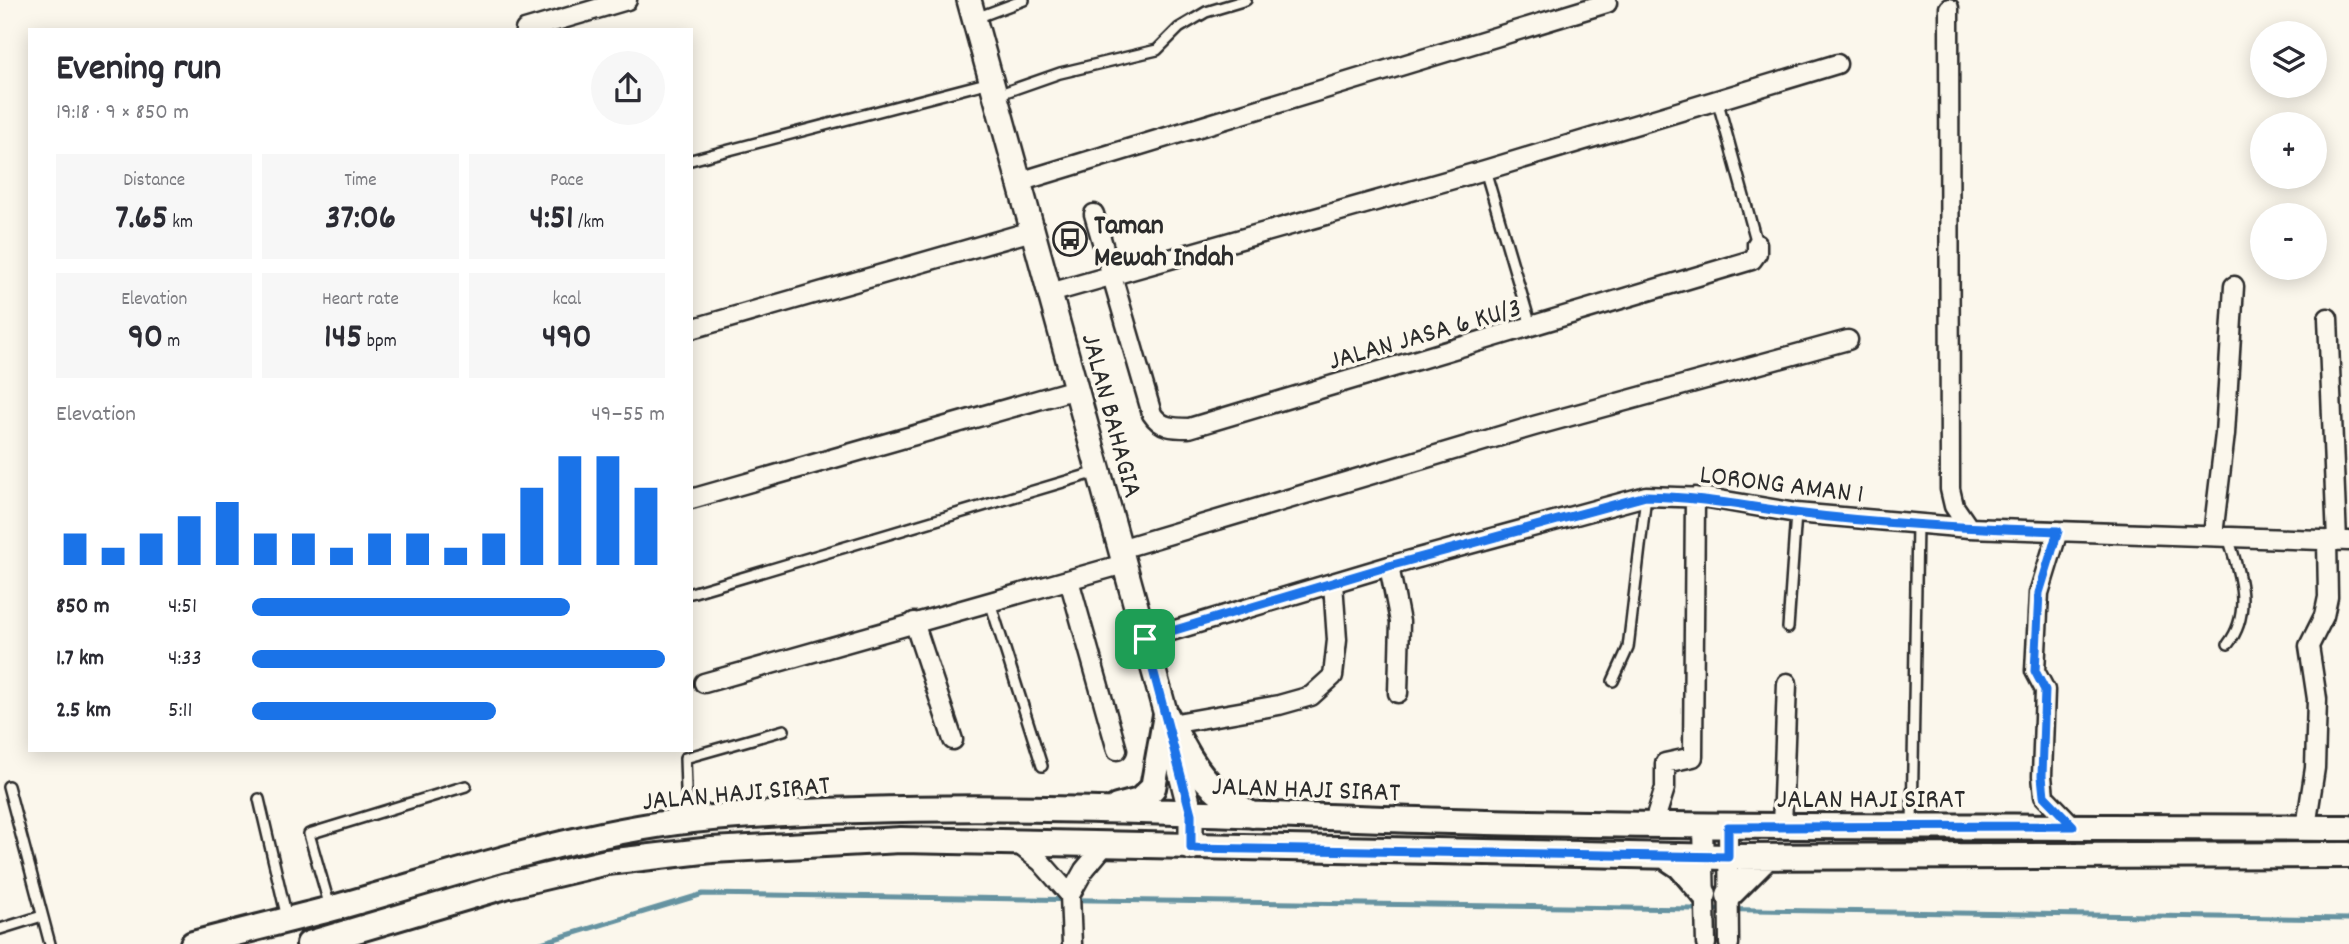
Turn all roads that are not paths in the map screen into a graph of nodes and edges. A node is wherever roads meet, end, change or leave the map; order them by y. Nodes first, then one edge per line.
1 (627, 0) edge
2 (1024, 0) edge
3 (1246, 0) edge
4 (1607, 4) dead end
5 (1949, 8) dead end
6 (972, 9) edge
7 (532, 28) edge
8 (1837, 64) dead end
9 (994, 89) junction
10 (1717, 99) junction
11 (693, 160) edge
12 (1485, 170) junction
13 (1019, 182) junction
14 (1094, 214) dead end
15 (1032, 231) junction
16 (1757, 244) joint
17 (1112, 275) junction
18 (2234, 286) dead end
19 (1050, 293) junction
20 (2328, 318) dead end
21 (1531, 327) junction
22 (693, 328) edge
23 (1848, 340) dead end
24 (1076, 389) junction
25 (1099, 472) junction
26 (2340, 474) edge
27 (1646, 496) junction
28 (1695, 497) junction
29 (693, 498) edge
30 (1796, 513) junction
31 (1917, 523) junction
32 (1969, 528) junction
33 (2058, 531) junction
34 (2220, 536) junction
35 (2337, 540) edge
36 (1122, 557) junction
37 (1389, 566) junction
38 (1069, 580) junction
39 (1333, 583) junction
40 (693, 592) edge
41 (990, 602) junction
42 (914, 622) junction
43 (1788, 628) dead end
44 (1145, 639) junction
45 (2228, 645) dead end
46 (1613, 681) dead end
47 (704, 683) dead end
48 (1787, 683) dead end
49 (1398, 693) dead end
50 (1168, 720) junction
51 (784, 730) dead end
52 (953, 740) dead end
53 (1116, 750) dead end
54 (1042, 766) dead end
55 (8, 786) dead end
56 (466, 786) dead end
57 (258, 799) dead end
58 (1106, 810) junction
59 (1191, 814) junction
60 (1255, 817) junction
61 (687, 822) junction
62 (1653, 826) junction
63 (2073, 826) junction
64 (1703, 827) junction
65 (1728, 827) junction
66 (1782, 827) junction
67 (1912, 827) junction
68 (2306, 827) junction
69 (2349, 828) edge
70 (1017, 843) junction
71 (1105, 845) junction
72 (1191, 848) junction
73 (2349, 855) edge
74 (1665, 856) junction
75 (1703, 857) junction
76 (1728, 857) junction
77 (1767, 857) junction
78 (1070, 895) junction
79 (1704, 897) junction
80 (1729, 897) junction
81 (331, 909) junction
82 (42, 916) junction
83 (287, 920) junction
84 (0, 929) edge
85 (1706, 940) edge
86 (1730, 941) edge
87 (50, 944) edge
88 (192, 944) edge
89 (309, 944) edge
90 (1072, 944) edge

1 - 7 street
2 - 6 lane
3 - 9 lane
4 - 13 street
5 - 32 street
6 - 9 street, JALAN BAHAGIA
8 - 10 street
9 - 11 lane
9 - 13 street, JALAN BAHAGIA
10 - 12 street
10 - 16 lane, JALAN JASA 6 KU/3
12 - 17 street
12 - 21 lane
13 - 15 street, JALAN BAHAGIA
14 - 17 street, JALAN JASA 6 KU/3
15 - 19 street, JALAN BAHAGIA
15 - 22 street
16 - 21 street, JALAN JASA 6 KU/3
17 - 19 street
17 - 21 street, JALAN JASA 6 KU/3
18 - 34 street
19 - 24 street, JALAN BAHAGIA
20 - 26 street
23 - 36 street
24 - 25 street, JALAN BAHAGIA
24 - 29 street
25 - 36 street, JALAN BAHAGIA
25 - 40 lane
26 - 35 street
27 - 28 street, LORONG AMAN 1
27 - 37 street, LORONG AMAN 1
27 - 46 lane
28 - 30 street, LORONG AMAN 1
28 - 62 street
30 - 31 street, LORONG AMAN 1
30 - 43 lane
31 - 32 street, LORONG AMAN 1
31 - 67 lane
32 - 33 street, LORONG AMAN 1
33 - 34 street, LORONG AMAN 1
33 - 63 street
34 - 35 street, LORONG AMAN 1
34 - 45 lane
35 - 68 street
36 - 38 street
36 - 44 street, JALAN BAHAGIA
37 - 39 street, LORONG AMAN 1
37 - 49 street
38 - 41 street
38 - 53 street
39 - 44 street, LORONG AMAN 1
39 - 50 street
41 - 42 street
41 - 54 lane
42 - 47 street
42 - 52 street
44 - 50 street, JALAN BAHAGIA
48 - 66 street
50 - 58 main road
50 - 59 street, JALAN BAHAGIA
50 - 60 main road
51 - 61 lane
55 - 82 lane
56 - 81 lane
57 - 83 lane
58 - 59 main road, JALAN HAJI SIRAT
58 - 61 main road, JALAN HAJI SIRAT
59 - 60 main road, JALAN HAJI SIRAT
59 - 72 street, JALAN BAHAGIA
60 - 62 main road, JALAN HAJI SIRAT
61 - 81 main road, JALAN HAJI SIRAT
62 - 64 main road, JALAN HAJI SIRAT
63 - 67 main road, JALAN HAJI SIRAT
63 - 68 main road, JALAN HAJI SIRAT
64 - 65 main road, JALAN HAJI SIRAT
64 - 75 street
65 - 66 main road, JALAN HAJI SIRAT
65 - 76 street
66 - 67 main road, JALAN HAJI SIRAT
68 - 69 main road, JALAN HAJI SIRAT
70 - 71 main road, JALAN HAJI SIRAT
70 - 78 street
70 - 89 main road, JALAN HAJI SIRAT
71 - 72 main road, JALAN HAJI SIRAT
71 - 78 street
72 - 74 main road, JALAN HAJI SIRAT
73 - 77 main road, JALAN HAJI SIRAT
74 - 75 main road, JALAN HAJI SIRAT
74 - 79 main road
75 - 76 main road, JALAN HAJI SIRAT
75 - 79 street
76 - 77 main road, JALAN HAJI SIRAT
76 - 80 street
77 - 80 main road
78 - 90 street
79 - 85 street
80 - 86 street
81 - 83 main road, JALAN HAJI SIRAT
82 - 84 lane
82 - 87 lane
83 - 88 main road, JALAN HAJI SIRAT

